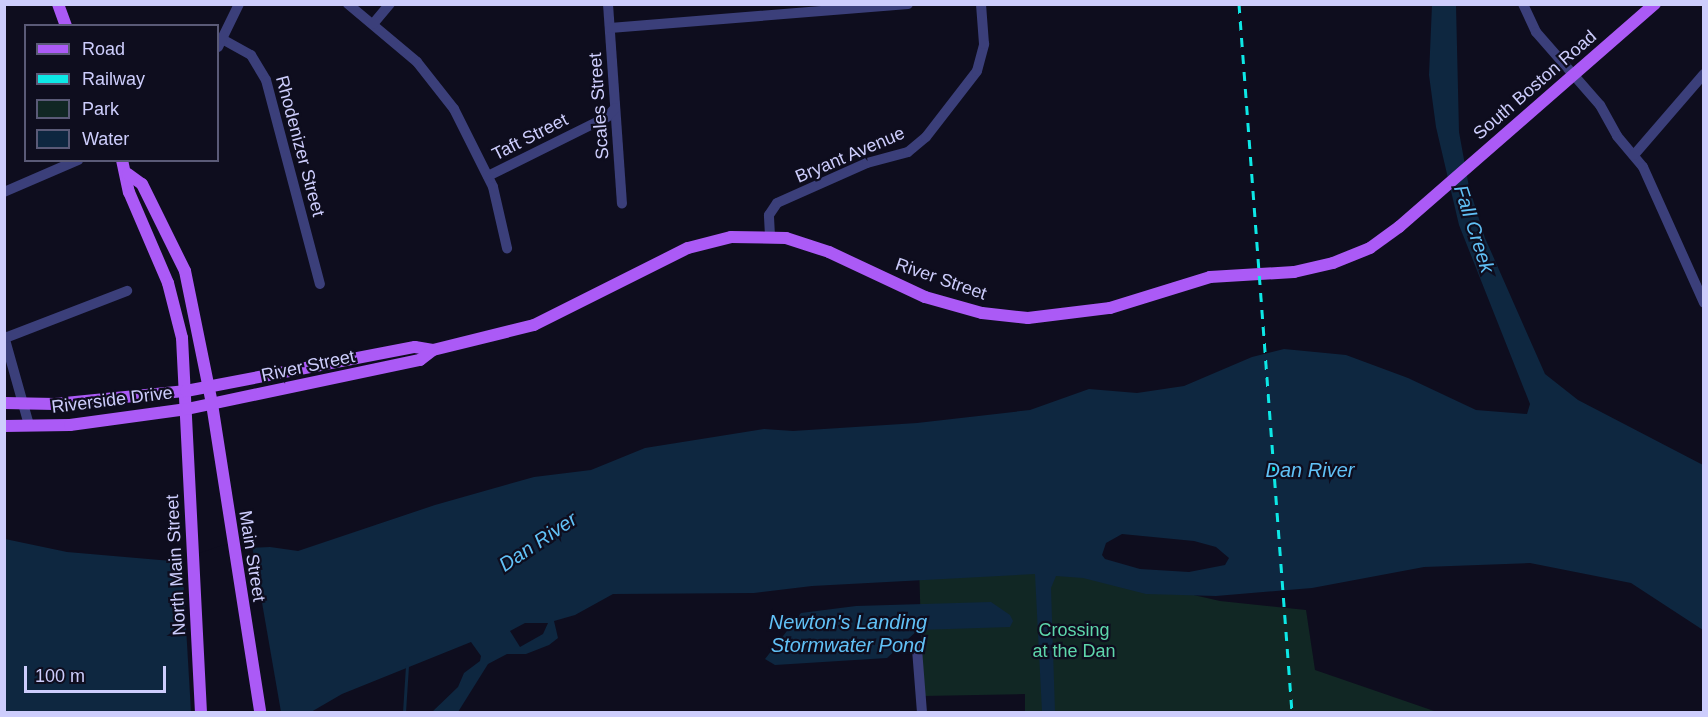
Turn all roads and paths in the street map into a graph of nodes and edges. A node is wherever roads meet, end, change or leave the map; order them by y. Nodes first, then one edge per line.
1 (58, 4) edge
2 (239, 4) edge
3 (348, 4) edge
4 (390, 4) edge
5 (608, 4) edge
6 (908, 4) edge
7 (981, 4) edge
8 (1522, 4) edge
9 (1655, 4) edge
10 (65, 24) edge
11 (373, 24) junction
12 (610, 28) junction
13 (220, 43) edge
14 (1704, 74) edge
15 (1573, 76) junction
16 (615, 108) junction
17 (1634, 155) junction
18 (73, 162) edge
19 (123, 162) edge
20 (128, 174) junction
21 (488, 176) junction
22 (4, 192) edge
23 (1439, 193) joint
24 (622, 204) dead end
25 (770, 236) junction
26 (507, 248) dead end
27 (320, 284) dead end
28 (127, 291) dead end
29 (1704, 303) edge
30 (5, 337) edge
31 (433, 350) junction
32 (208, 388) junction
33 (186, 391) junction
34 (4, 403) edge
35 (23, 403) junction
36 (212, 404) junction
37 (187, 409) junction
38 (29, 425) junction
39 (4, 426) edge
40 (917, 649) dead end
41 (201, 712) edge
42 (260, 712) edge
43 (922, 712) edge

1 - 10 main road
2 - 13 street, Rhodenizer Street
3 - 11 street
4 - 11 street
5 - 12 street, Scales Street
6 - 12 street
7 - 25 street, Bryant Avenue
8 - 15 street
9 - 15 main road, South Boston Road
11 - 21 street
12 - 16 street, Scales Street
13 - 27 street, Rhodenizer Street
14 - 17 street
15 - 17 street
15 - 23 main road, South Boston Road
16 - 21 street, Taft Street
16 - 24 street, Scales Street
17 - 29 street
18 - 22 street
19 - 20 main road
20 - 32 main road
20 - 33 main road
21 - 26 street
23 - 25 main road, River Street
25 - 31 main road, River Street
28 - 30 street
30 - 35 street
31 - 32 main road, River Street
31 - 36 main road, River Street
32 - 33 main road, River Street
32 - 36 main road
33 - 35 main road, Riverside Drive
33 - 37 main road
34 - 35 main road, Riverside Drive
35 - 38 street
36 - 37 main road, River Street
36 - 42 main road, Main Street
37 - 38 main road, Riverside Drive
37 - 41 main road, North Main Street
38 - 39 main road, Riverside Drive
40 - 43 street

